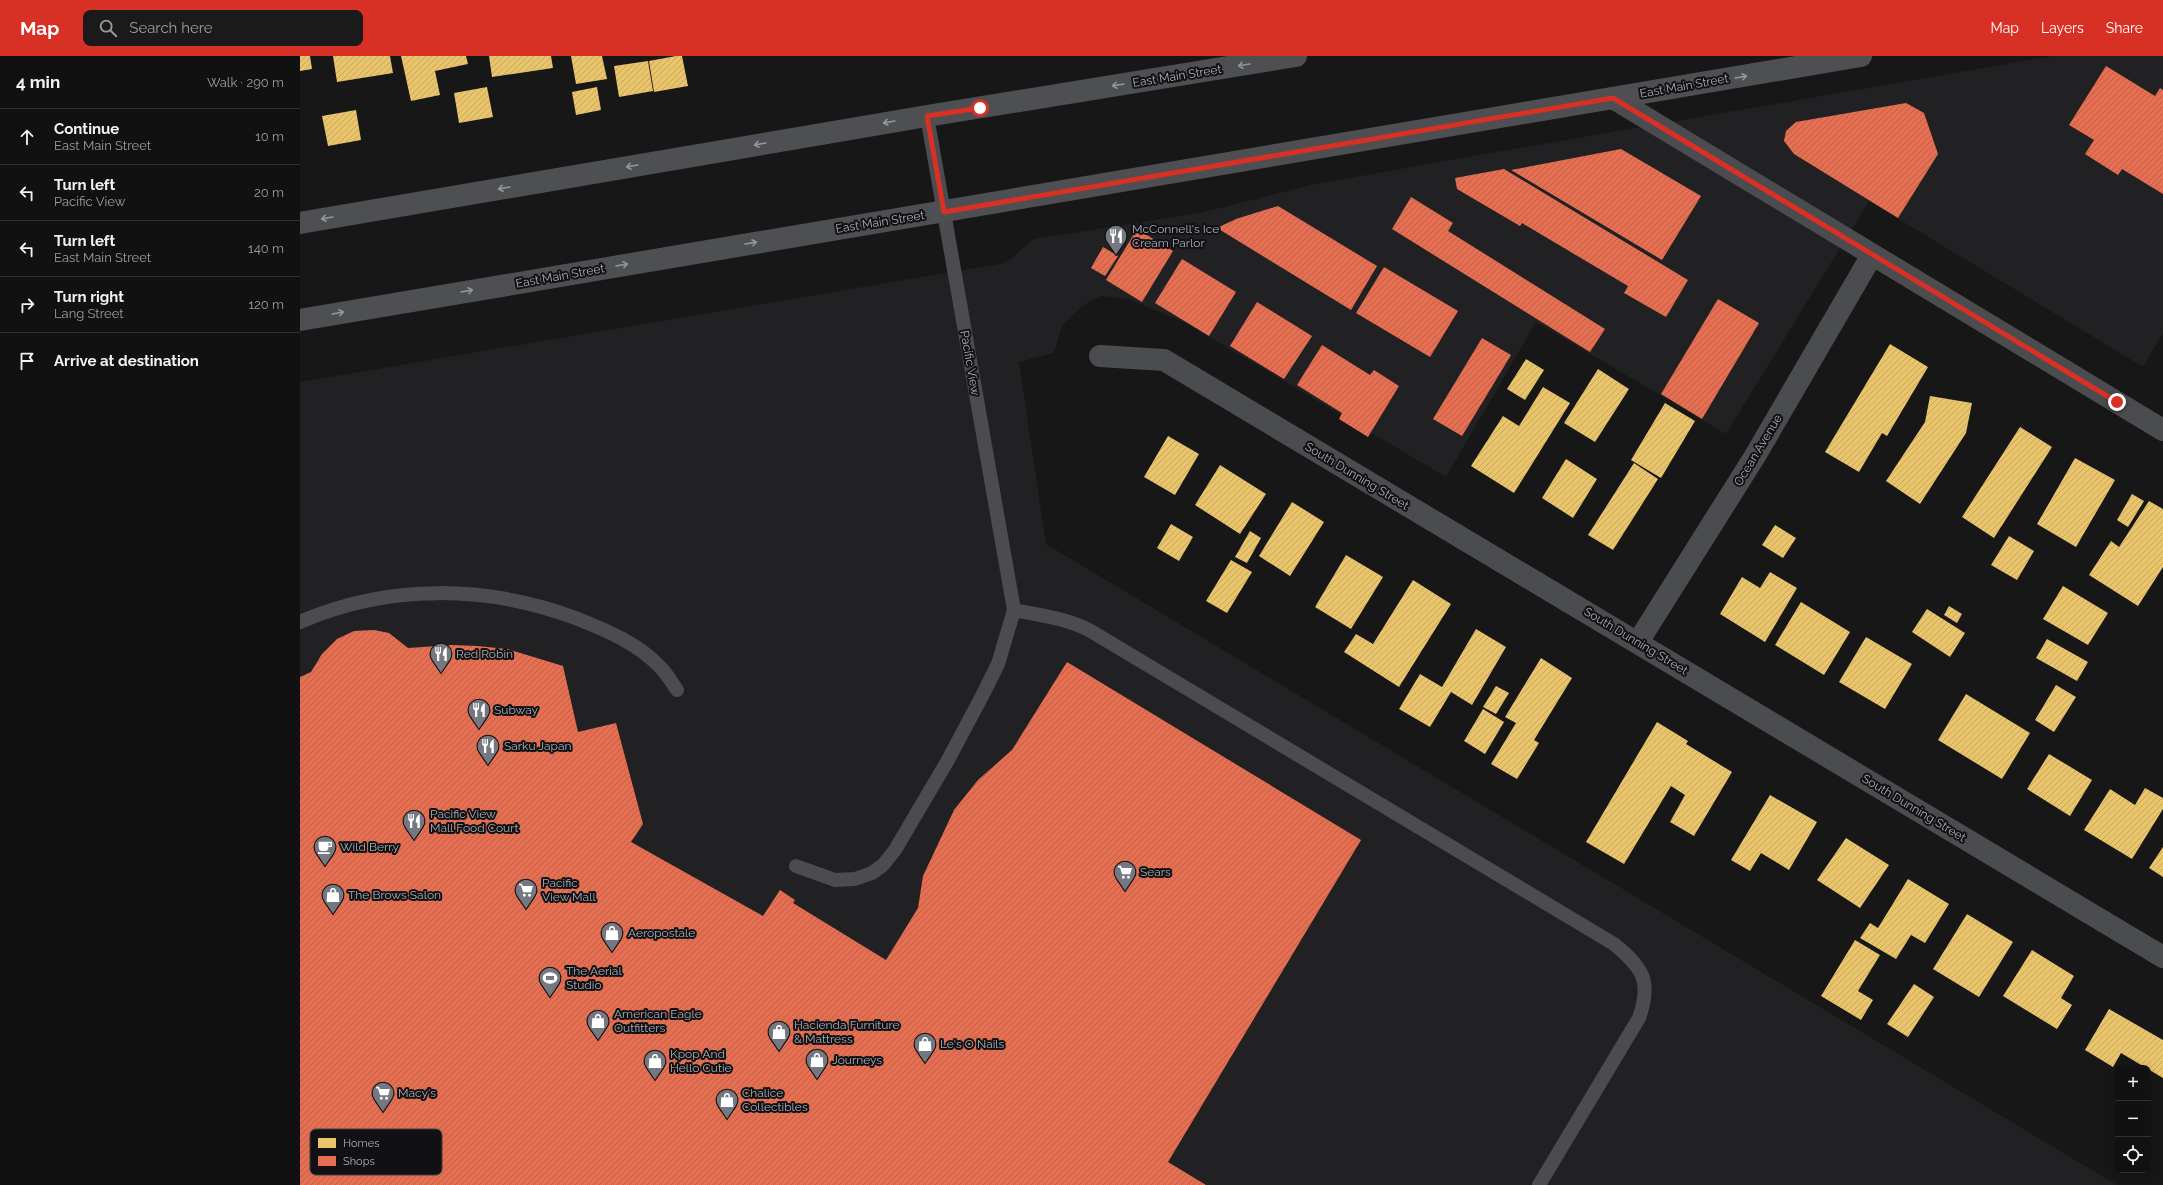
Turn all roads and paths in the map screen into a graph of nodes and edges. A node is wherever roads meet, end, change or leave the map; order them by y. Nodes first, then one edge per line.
1 (1296, 56) edge
2 (1861, 56) edge
3 (1613, 98) junction
4 (927, 116) junction
5 (944, 212) junction
6 (300, 223) edge
7 (1872, 255) junction
8 (300, 320) edge
9 (1100, 356) dead end
10 (2163, 430) edge
11 (1014, 610) junction
12 (300, 622) edge
13 (1638, 642) junction
14 (677, 690) dead end
15 (796, 866) dead end
16 (2163, 957) edge
17 (1539, 1185) edge

1 -> 4 main road, East Main Street
3 -> 2 main road, East Main Street
3 - 5 main road, East Main Street
3 - 7 street
4 - 5 lane, Pacific View
4 -> 6 main road, East Main Street
8 -> 5 main road, East Main Street
5 - 11 lane, Pacific View
7 - 10 street
7 - 13 street, Ocean Avenue
9 - 13 street, South Dunning Street
11 - 15 lane
11 - 17 lane
12 - 14 lane
13 - 16 street, South Dunning Street

